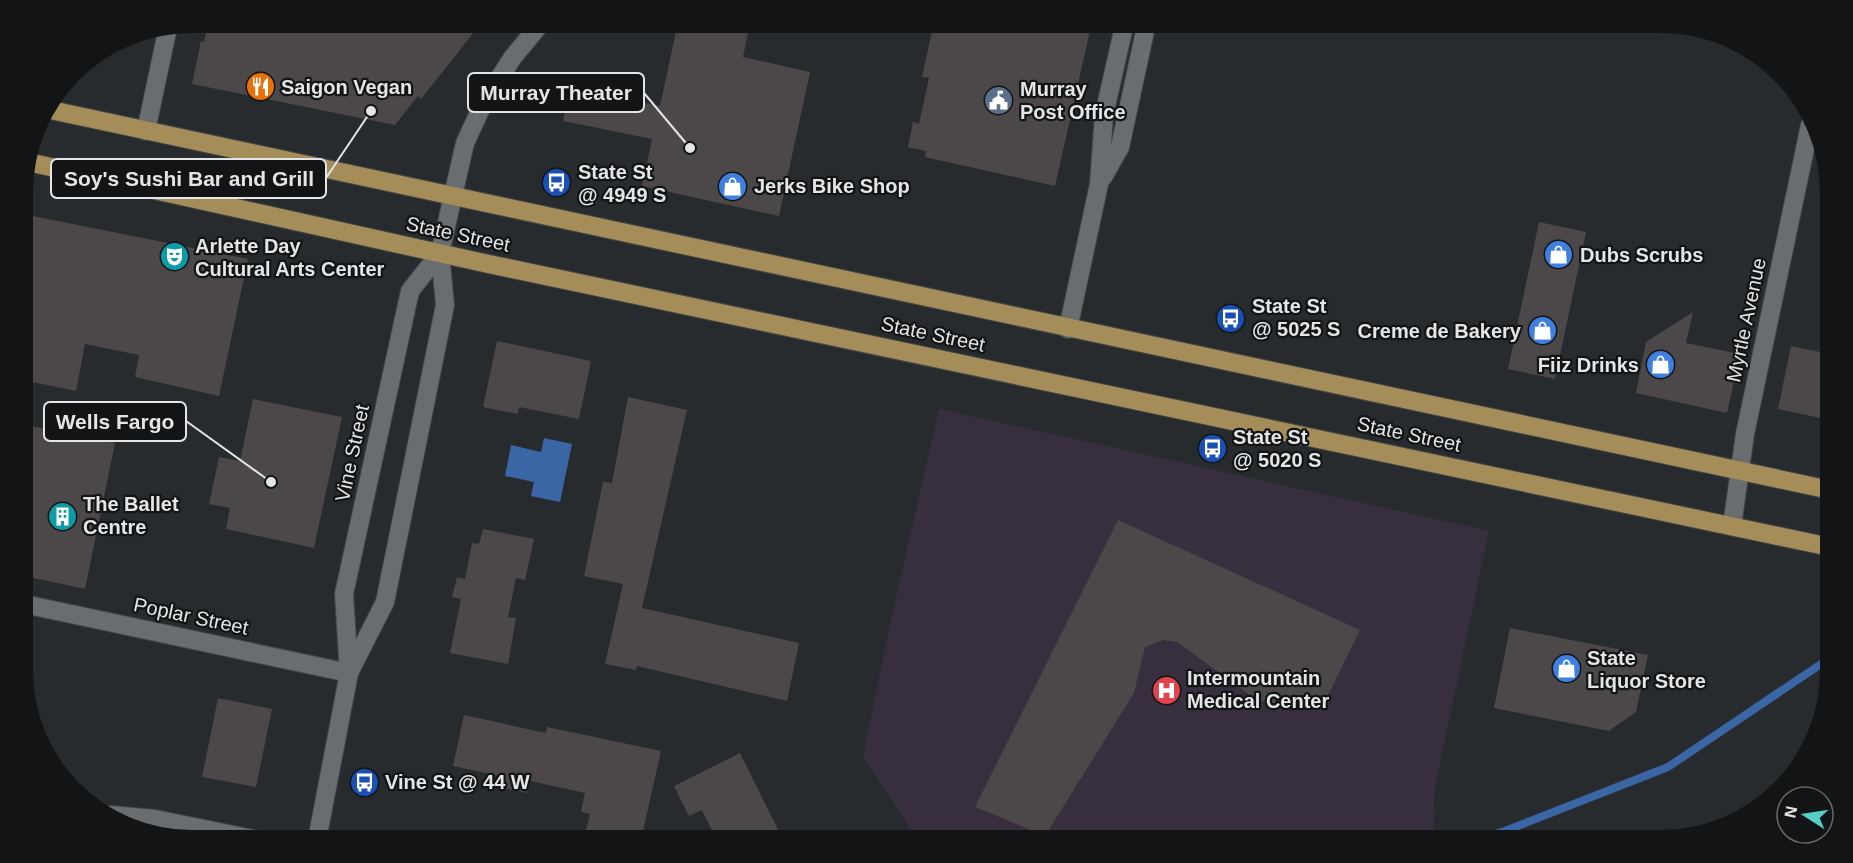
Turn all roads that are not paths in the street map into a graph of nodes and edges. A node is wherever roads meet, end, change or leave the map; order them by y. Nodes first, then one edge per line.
1 (533, 33) edge
2 (1123, 33) edge
3 (1145, 33) edge
4 (166, 35) edge
5 (55, 111) edge
6 (146, 130) junction
7 (1808, 132) edge
8 (36, 164) edge
9 (1099, 184) junction
10 (453, 197) junction
11 (440, 253) junction
12 (1068, 329) junction
13 (1740, 471) junction
14 (1820, 488) edge
15 (1732, 526) junction
16 (1820, 545) edge
17 (33, 606) edge
18 (350, 673) junction
19 (128, 817) edge
20 (209, 830) edge
21 (319, 830) edge

1 - 10 street, Vine Street
2 - 9 street
3 - 9 street
4 - 6 street
5 - 6 main road, State Street
6 - 10 main road, State Street
7 - 13 street, Myrtle Avenue
8 - 11 main road, State Street
9 - 12 street
10 - 11 street, Vine Street
10 - 12 main road, State Street
11 - 15 main road, State Street
11 - 18 street, Vine Street
11 - 18 street, Vine Street
12 - 13 main road, State Street
13 - 14 main road, State Street
13 - 15 street, Myrtle Avenue
15 - 16 main road, State Street
17 - 18 street, Poplar Street
18 - 21 street, Vine Street
19 - 20 street

